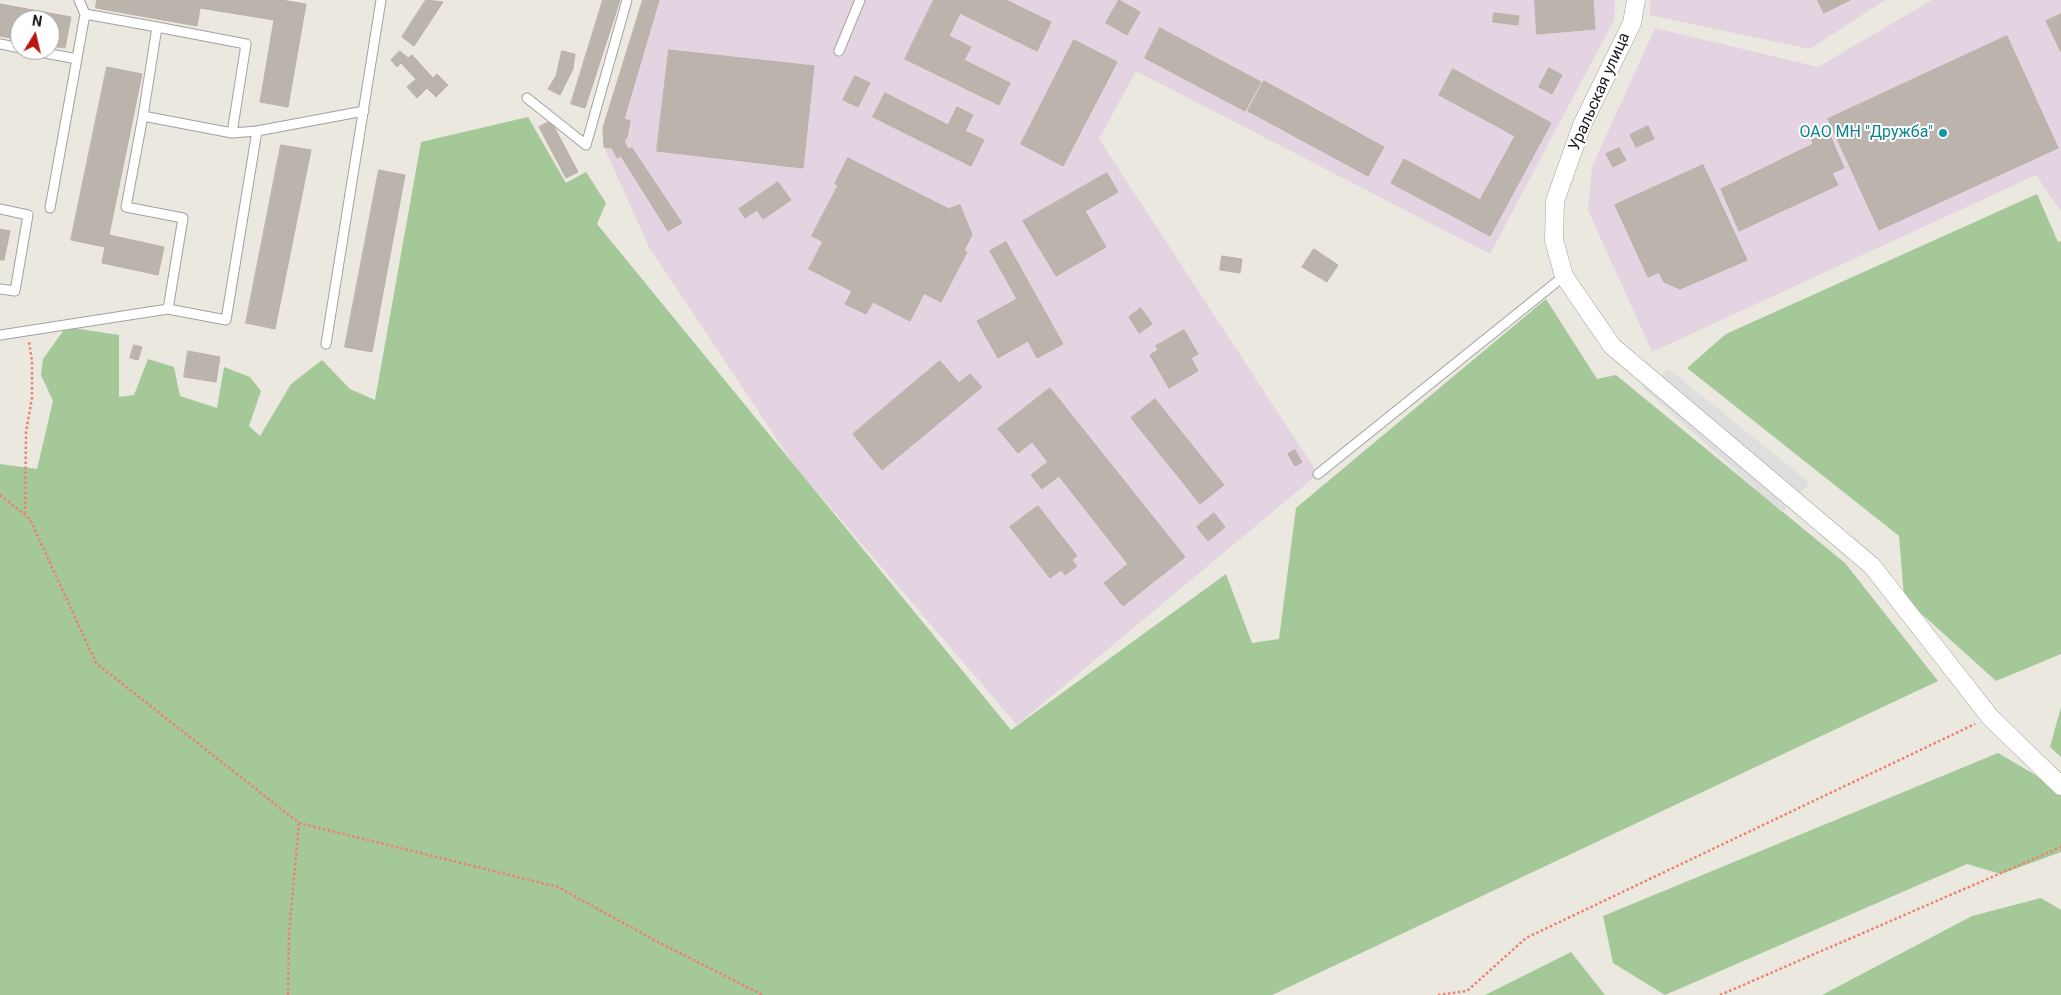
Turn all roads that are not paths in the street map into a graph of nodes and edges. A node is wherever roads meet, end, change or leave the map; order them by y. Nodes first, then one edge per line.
1 (79, 0) edge
2 (381, 0) edge
3 (627, 0) edge
4 (860, 0) edge
5 (1636, 0) edge
6 (85, 14) junction
7 (157, 26) junction
8 (839, 51) dead end
9 (60, 56) edge
10 (77, 59) junction
11 (527, 98) dead end
12 (364, 112) junction
13 (143, 116) junction
14 (257, 131) junction
15 (232, 133) junction
16 (50, 208) dead end
17 (0, 209) edge
18 (1564, 276) junction
19 (0, 289) edge
20 (168, 309) junction
21 (0, 335) edge
22 (326, 344) dead end
23 (1318, 474) dead end
24 (2061, 786) edge

1 - 6 lane
2 - 12 lane
3 - 11 lane
4 - 8 lane
5 - 18 street, Уральская улица
6 - 7 lane
6 - 10 lane
7 - 13 lane
7 - 15 lane
9 - 10 lane
10 - 16 lane
12 - 14 lane
12 - 22 lane
13 - 15 lane
13 - 20 lane
14 - 15 lane
14 - 20 lane
17 - 19 lane
18 - 23 lane
18 - 24 street, Уральская улица
20 - 21 lane

